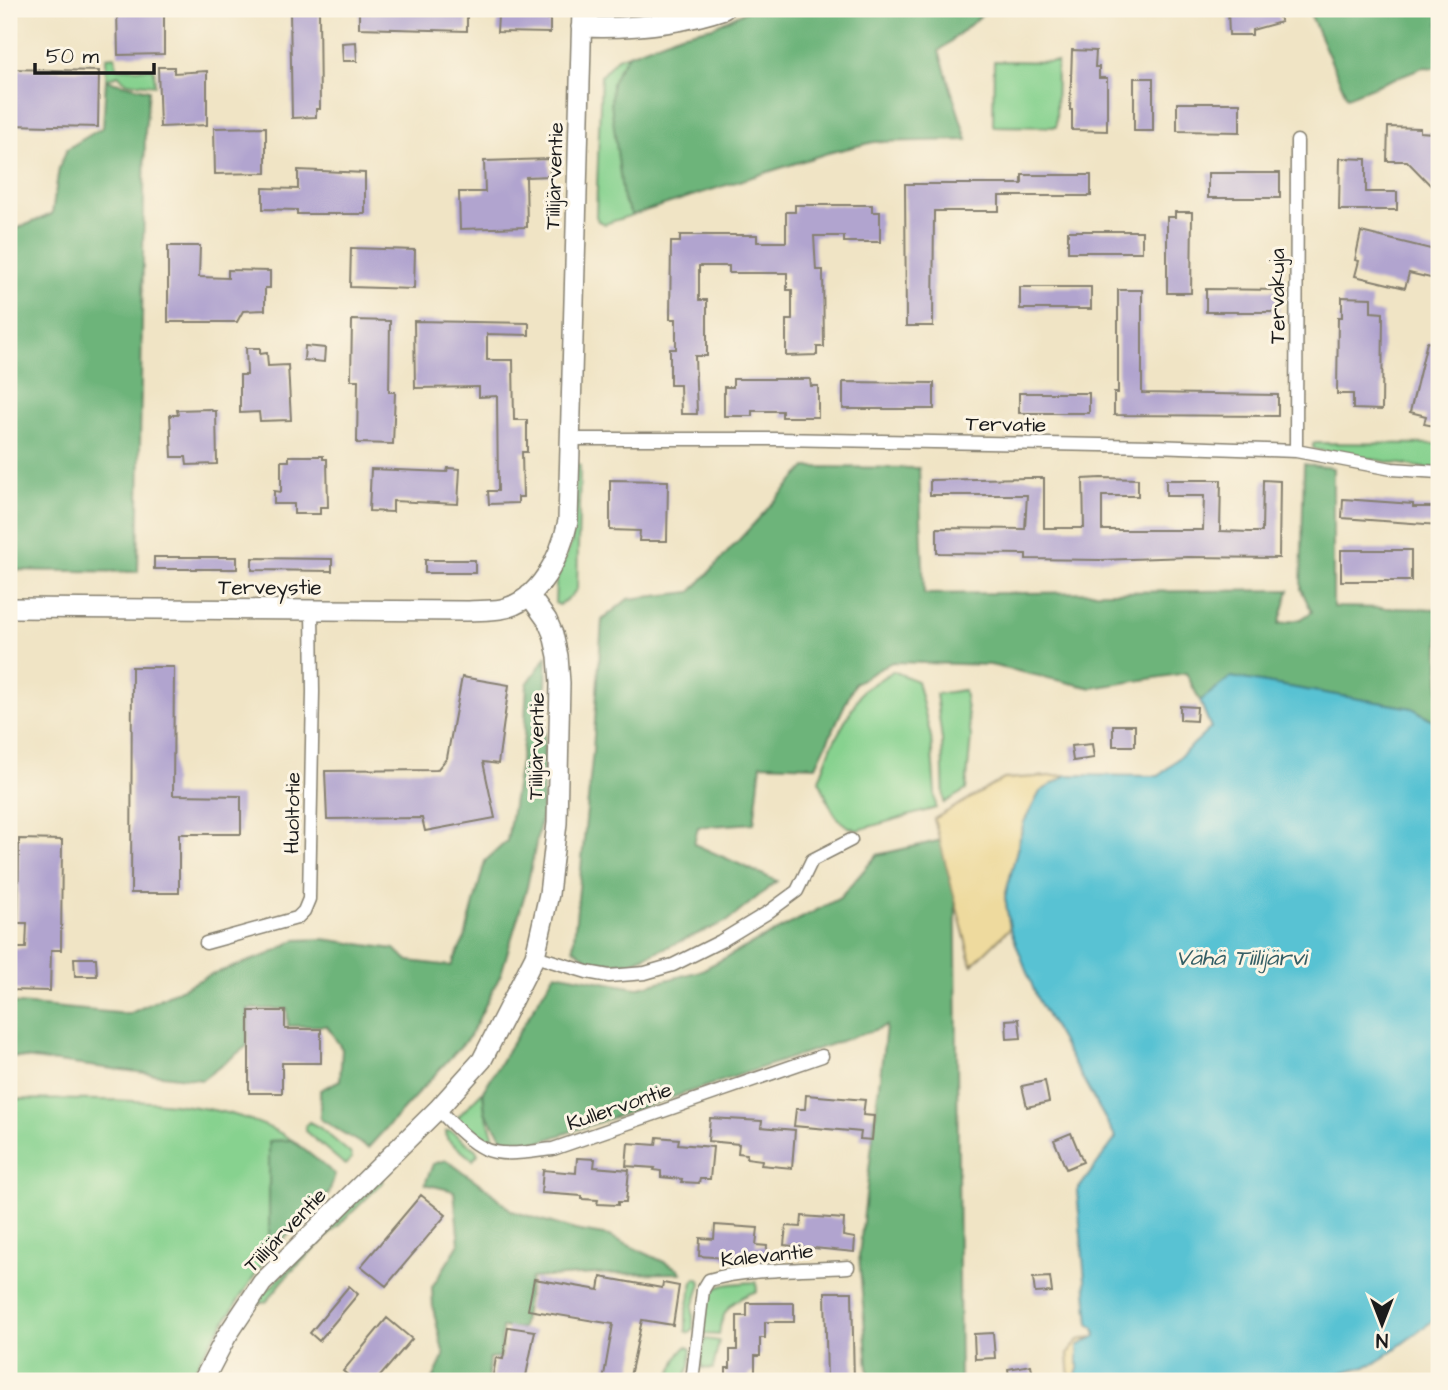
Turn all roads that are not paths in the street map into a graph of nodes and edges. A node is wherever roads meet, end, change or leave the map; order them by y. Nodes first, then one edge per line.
1 (724, 9) edge
2 (582, 18) edge
3 (1297, 141) dead end
4 (570, 439) junction
5 (1296, 451) junction
6 (1439, 472) edge
7 (529, 596) junction
8 (9, 608) edge
9 (312, 610) junction
10 (851, 840) dead end
11 (206, 943) dead end
12 (535, 956) junction
13 (822, 1056) dead end
14 (438, 1109) junction
15 (848, 1267) dead end
16 (203, 1381) edge
17 (692, 1381) edge

1 - 2 main road
2 - 4 main road, Tiilijärventie
3 - 5 street, Tervakuja
4 - 5 street, Tervatie
4 - 7 main road, Tiilijärventie
5 - 6 street, Tervatie
7 - 9 main road, Terveystie
7 - 12 main road, Tiilijärventie
8 - 9 main road, Terveystie
9 - 11 street, Huoltotie
10 - 12 street
12 - 14 main road, Tiilijärventie
13 - 14 street, Kullervontie
14 - 16 main road, Tiilijärventie
15 - 17 street, Kalevantie

